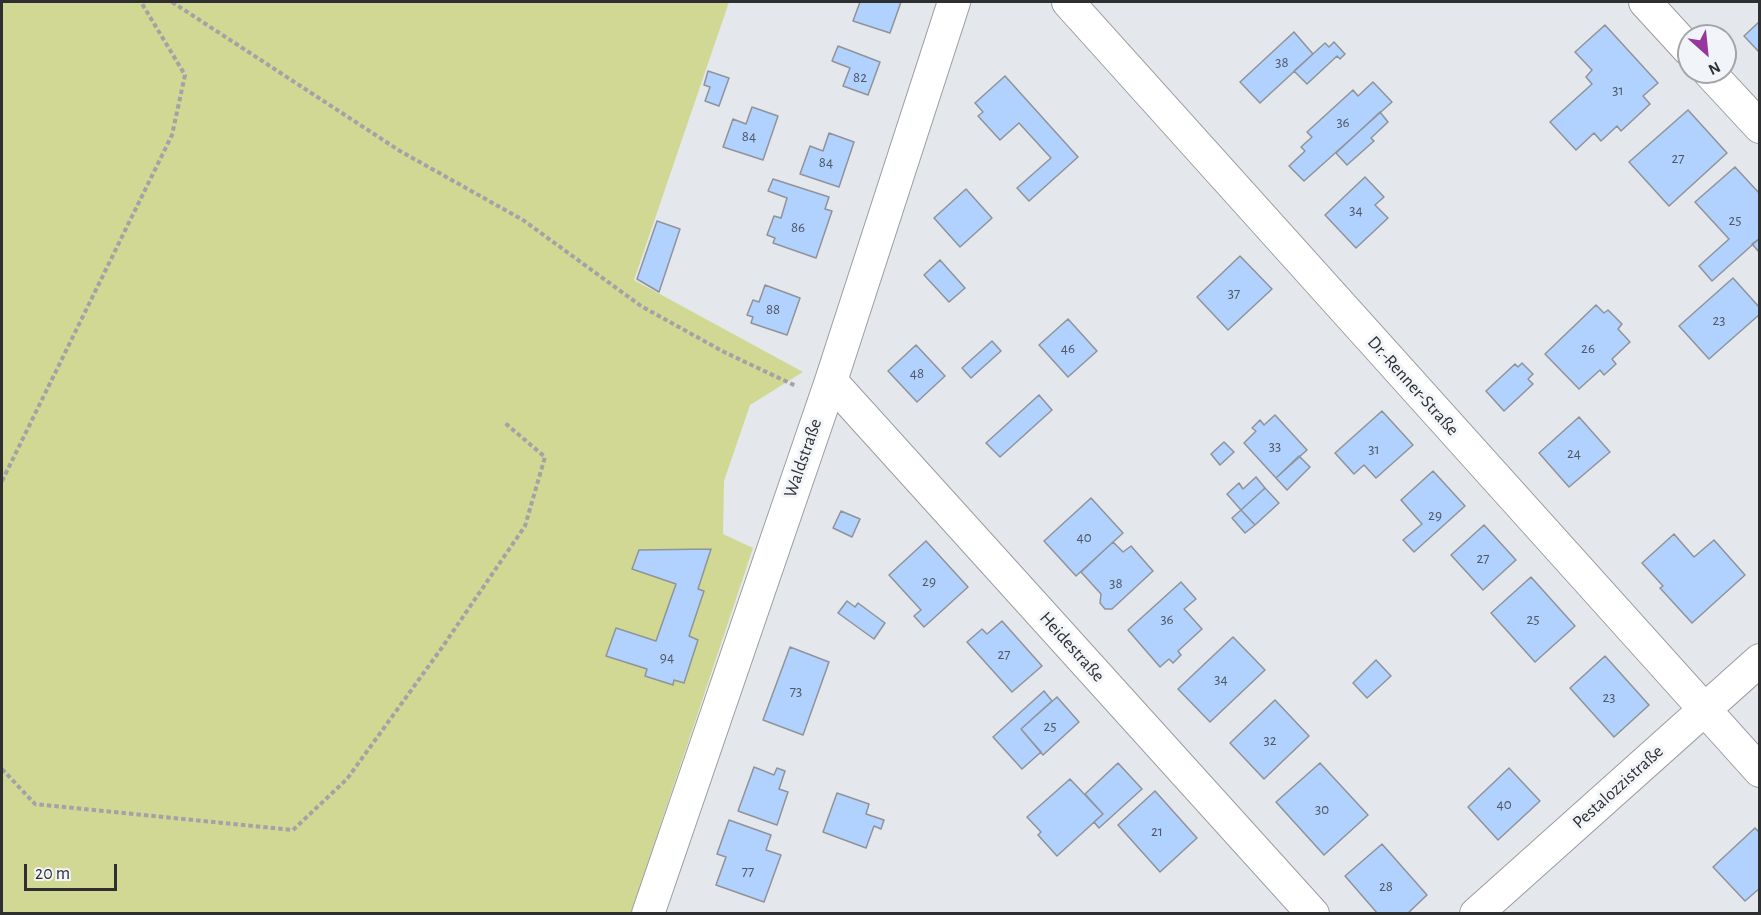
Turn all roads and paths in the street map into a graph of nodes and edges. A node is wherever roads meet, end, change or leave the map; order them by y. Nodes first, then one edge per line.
1 (141, 2) edge
2 (172, 2) edge
3 (954, 2) edge
4 (1068, 2) edge
5 (1645, 2) edge
6 (1677, 37) edge
7 (1720, 84) edge
8 (1760, 127) edge
9 (827, 390) junction
10 (505, 423) dead end
11 (2, 481) edge
12 (1760, 660) edge
13 (1704, 710) junction
14 (2, 769) edge
15 (1760, 771) edge
16 (648, 914) edge
17 (1313, 914) edge
18 (1476, 914) edge

1 - 11 path
2 - 9 path
3 - 9 street, Waldstraße
4 - 13 street, Dr.-Renner-Straße
5 - 6 street
7 - 8 street
9 - 16 street, Waldstraße
9 - 17 street, Heidestraße
10 - 14 path
12 - 13 street, Pestalozzistraße
13 - 15 street, Dr.-Renner-Straße
13 - 18 street, Pestalozzistraße

